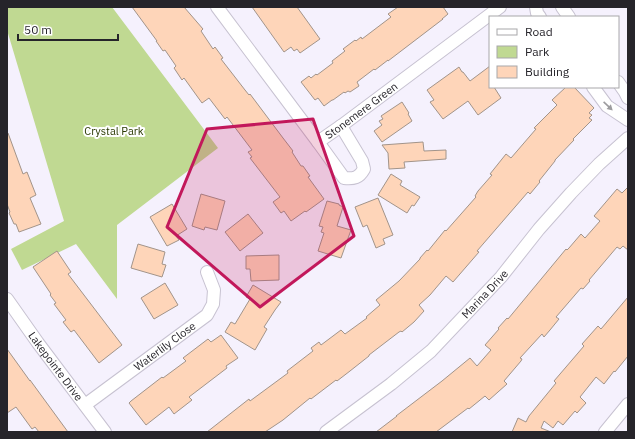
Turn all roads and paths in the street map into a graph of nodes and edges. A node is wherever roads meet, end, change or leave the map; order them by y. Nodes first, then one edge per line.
1 (217, 7) edge
2 (500, 7) edge
3 (562, 7) edge
4 (568, 16) edge
5 (619, 83) edge
6 (594, 88) edge
7 (628, 98) edge
8 (628, 120) edge
9 (341, 126) junction
10 (628, 138) edge
11 (318, 142) junction
12 (207, 272) dead end
13 (7, 299) edge
14 (628, 404) edge
15 (85, 405) junction
16 (106, 432) edge
17 (326, 432) edge
18 (605, 432) edge

1 - 11 street, Stonemere Green
2 - 9 street, Stonemere Green
3 - 4 street
5 - 7 street
6 -> 8 street
9 - 11 street, Stonemere Green
9 - 11 street
10 - 17 street, Marina Drive
12 - 15 street, Waterlily Close
13 - 15 street, Lakepointe Drive
14 - 18 street
15 - 16 street, Lakepointe Drive

